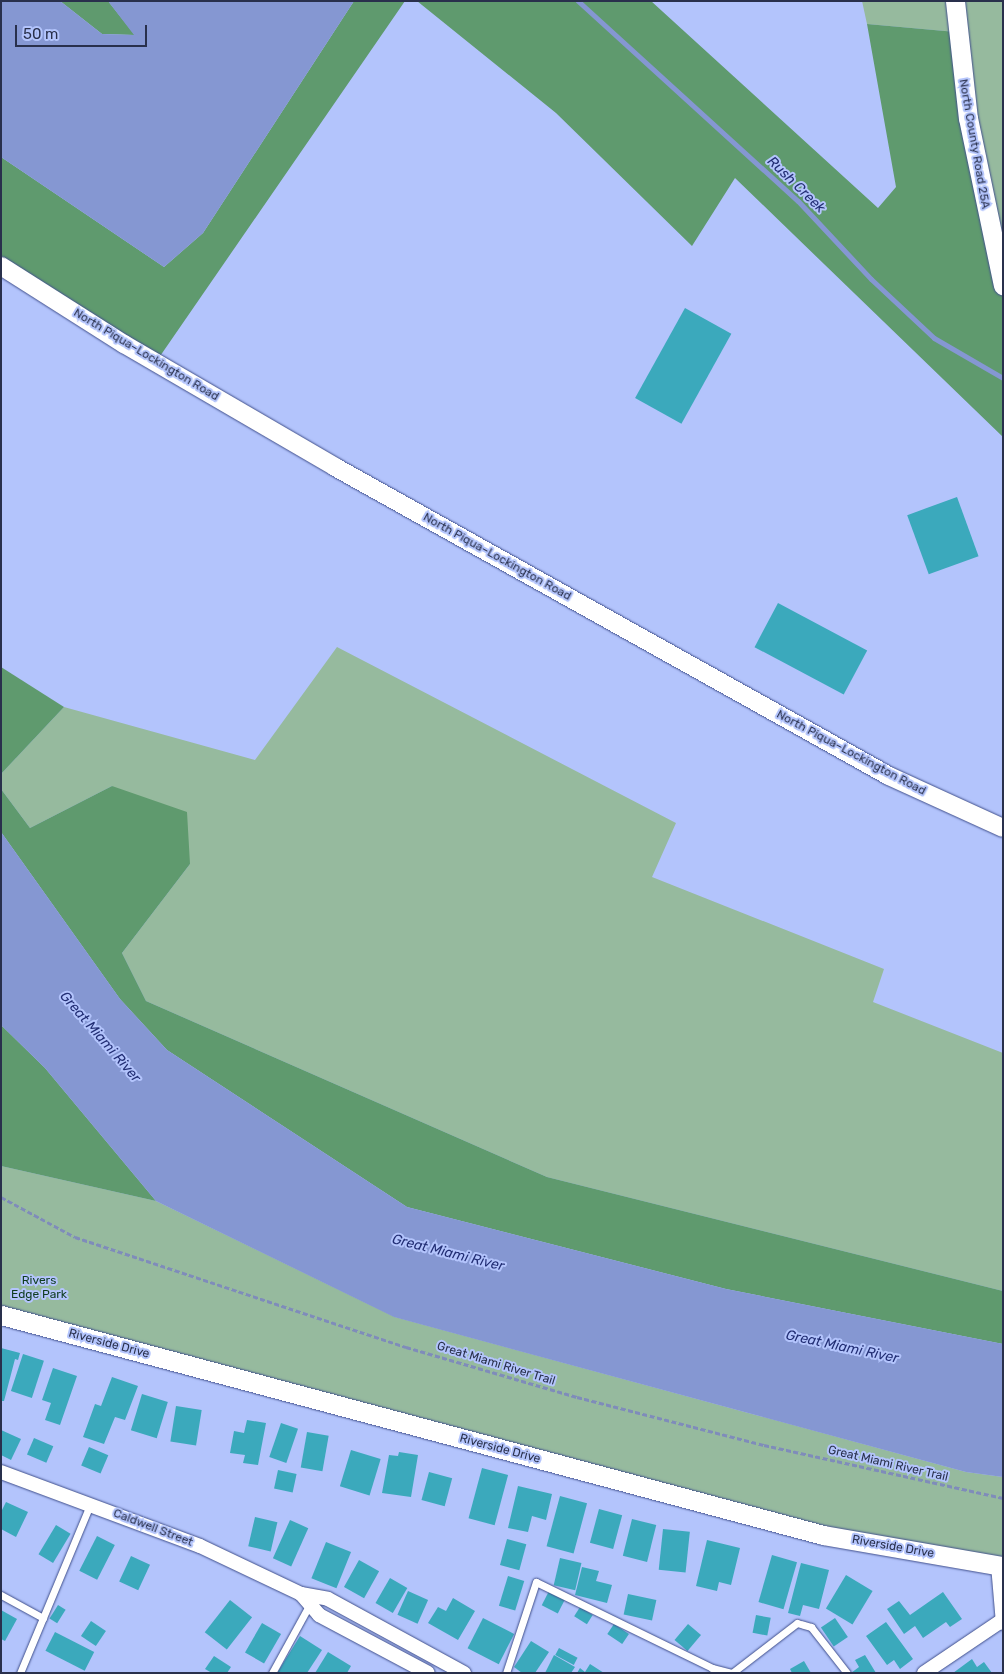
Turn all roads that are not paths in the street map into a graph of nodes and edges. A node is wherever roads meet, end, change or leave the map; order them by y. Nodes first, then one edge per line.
1 (955, 1) edge
2 (1, 266) edge
3 (1003, 285) edge
4 (1003, 828) edge
5 (1, 1315) edge
6 (1, 1472) edge
7 (90, 1504) junction
8 (1000, 1565) edge
9 (1, 1595) edge
10 (305, 1599) junction
11 (43, 1618) junction
12 (1002, 1622) edge
13 (441, 1660) junction
14 (20, 1673) edge
15 (272, 1673) edge
16 (428, 1673) edge
17 (434, 1673) edge
18 (464, 1673) edge
19 (506, 1673) edge
20 (847, 1673) edge
21 (924, 1673) edge

1 - 3 main road, North County Road 25A
2 - 4 street, North Piqua–Lockington Road
5 - 8 main road, Riverside Drive
6 - 7 street, Caldwell Street
7 - 10 street, Caldwell Street
7 - 11 lane
8 - 12 street
9 - 11 lane
10 - 13 street, Caldwell Street
10 - 15 lane
10 - 16 street, Caldwell Street
11 - 14 lane
12 - 21 street
13 - 17 street
13 - 18 street, Caldwell Street
19 - 20 lane

